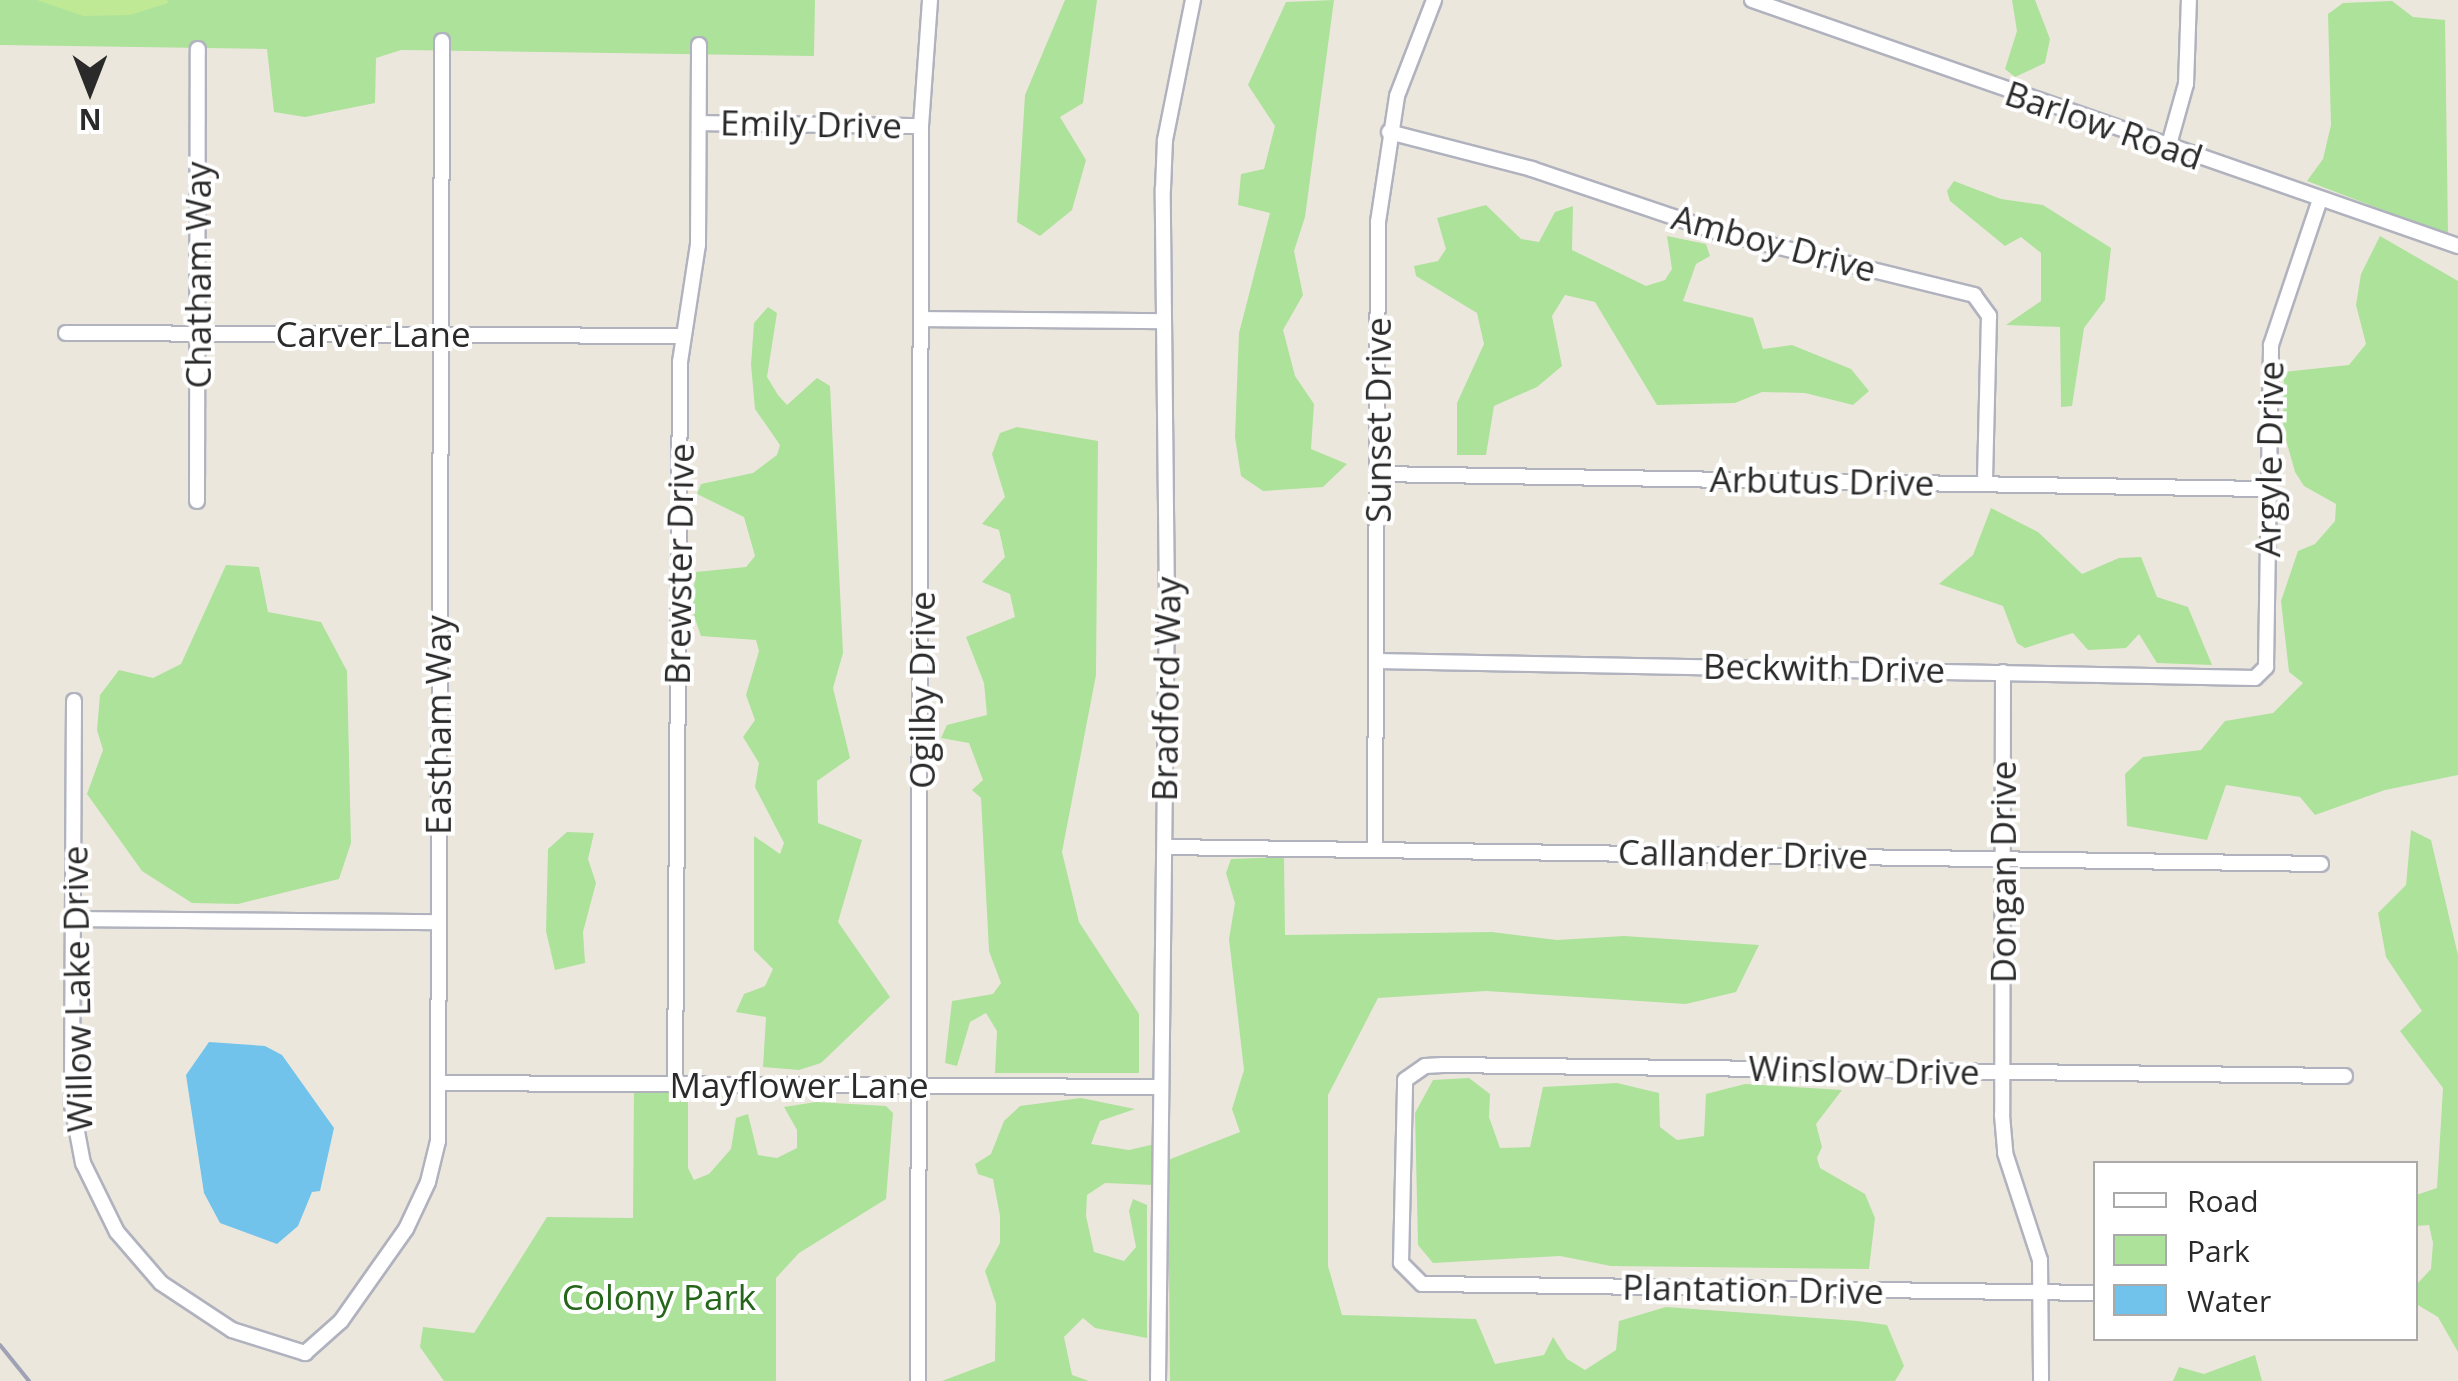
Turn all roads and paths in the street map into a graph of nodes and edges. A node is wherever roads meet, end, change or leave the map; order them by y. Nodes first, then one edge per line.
1 (930, 0) edge
2 (1193, 0) edge
3 (1434, 0) edge
4 (1752, 0) edge
5 (2189, 0) edge
6 (442, 41) dead end
7 (700, 45) dead end
8 (198, 49) dead end
9 (700, 123) junction
10 (921, 126) junction
11 (1389, 132) junction
12 (2168, 148) junction
13 (2320, 198) junction
14 (2458, 246) edge
15 (921, 319) junction
16 (1163, 321) junction
17 (198, 332) junction
18 (66, 333) dead end
19 (440, 334) junction
20 (681, 336) junction
21 (1378, 474) junction
22 (1984, 484) junction
23 (2266, 489) junction
24 (197, 500) dead end
25 (1377, 661) junction
26 (2266, 667) joint
27 (2003, 672) junction
28 (74, 700) dead end
29 (1165, 847) junction
30 (1375, 848) junction
31 (2005, 859) junction
32 (2321, 864) dead end
33 (75, 919) junction
34 (436, 922) junction
35 (2002, 1072) junction
36 (2344, 1076) dead end
37 (438, 1083) junction
38 (675, 1084) junction
39 (918, 1086) junction
40 (1160, 1087) junction
41 (1412, 1279) joint
42 (2041, 1292) junction
43 (2093, 1293) edge
44 (292, 1352) joint
45 (918, 1381) edge
46 (1158, 1381) edge
47 (2042, 1381) edge

1 - 10 street, Ogilby Drive
2 - 16 street, Bradford Way
3 - 11 street, Sunset Drive
4 - 12 street, Barlow Road
5 - 12 street
6 - 19 street, Eastham Way
7 - 9 street, Brewster Drive
8 - 17 street, Chatham Way
9 - 10 street, Emily Drive
9 - 20 street, Brewster Drive
10 - 15 street, Ogilby Drive
11 - 21 street, Sunset Drive
11 - 22 street, Amboy Drive
12 - 13 street, Barlow Road
13 - 14 street, Barlow Road
13 - 23 street, Argyle Drive
15 - 16 street
15 - 39 street, Ogilby Drive
16 - 29 street, Bradford Way
17 - 18 street, Carver Lane
17 - 19 street, Carver Lane
17 - 24 street, Chatham Way
19 - 20 street, Carver Lane
19 - 34 street, Eastham Way
20 - 38 street, Brewster Drive
21 - 22 street, Arbutus Drive
21 - 25 street, Sunset Drive
22 - 23 street, Arbutus Drive
23 - 26 street, Argyle Drive
25 - 27 street, Beckwith Drive
25 - 30 street, Sunset Drive
26 - 27 street, Beckwith Drive
27 - 31 street, Dongan Drive
28 - 33 street, Willow Lake Drive
29 - 30 street, Callander Drive
29 - 40 street, Bradford Way
30 - 31 street, Callander Drive
31 - 32 street, Callander Drive
31 - 35 street, Dongan Drive
33 - 34 street
33 - 44 street, Willow Lake Drive
34 - 37 street, Eastham Way
35 - 36 street, Winslow Drive
35 - 41 street, Winslow Drive
35 - 42 street, Dongan Drive
37 - 38 street, Mayflower Lane
37 - 44 street, Eastham Way
38 - 39 street, Mayflower Lane
39 - 40 street, Mayflower Lane
39 - 45 street, Ogilby Drive
40 - 46 street, Bradford Way
41 - 42 street, Plantation Drive
42 - 43 street, Plantation Drive
42 - 47 street, Dongan Drive

